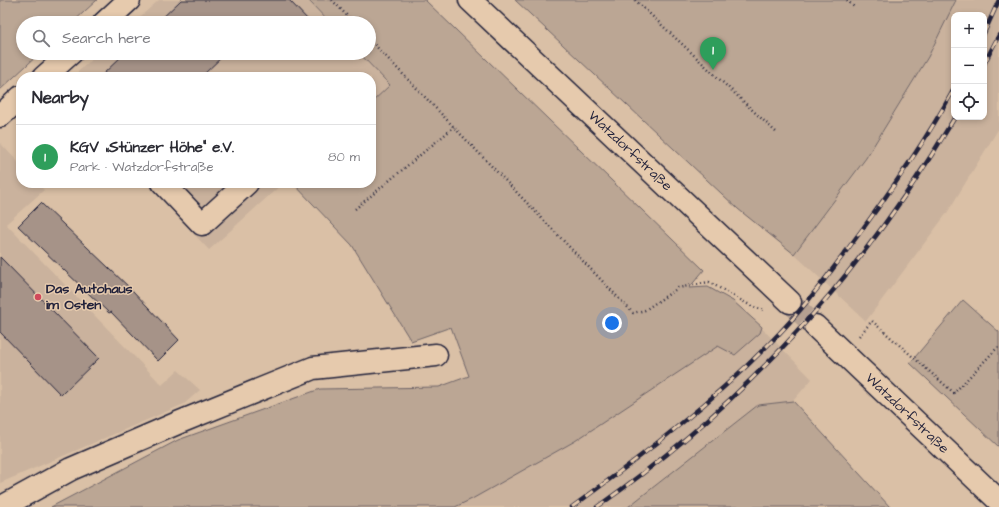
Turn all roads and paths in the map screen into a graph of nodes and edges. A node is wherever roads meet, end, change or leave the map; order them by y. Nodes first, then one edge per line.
1 (129, 0) edge
2 (332, 0) edge
3 (470, 0) edge
4 (635, 0) edge
5 (847, 0) edge
6 (855, 8) dead end
7 (112, 16) edge
8 (347, 16) edge
9 (376, 46) edge
10 (16, 102) edge
11 (0, 116) edge
12 (454, 127) junction
13 (778, 134) dead end
14 (169, 188) edge
15 (242, 188) edge
16 (355, 209) dead end
17 (790, 302) joint
18 (815, 326) tunnel mouth
19 (998, 347) dead end
20 (844, 353) junction
21 (436, 356) dead end
22 (999, 501) edge
23 (2, 507) edge

1 - 7 street
2 - 8 path
3 - 17 street, Watzdorfstraße
4 - 13 path
5 - 6 path
9 - 12 path
10 - 11 street
12 - 16 path
12 - 17 path
14 - 15 street
18 - 20 street, Watzdorfstraße
19 - 20 path
20 - 22 street, Watzdorfstraße
21 - 23 street

